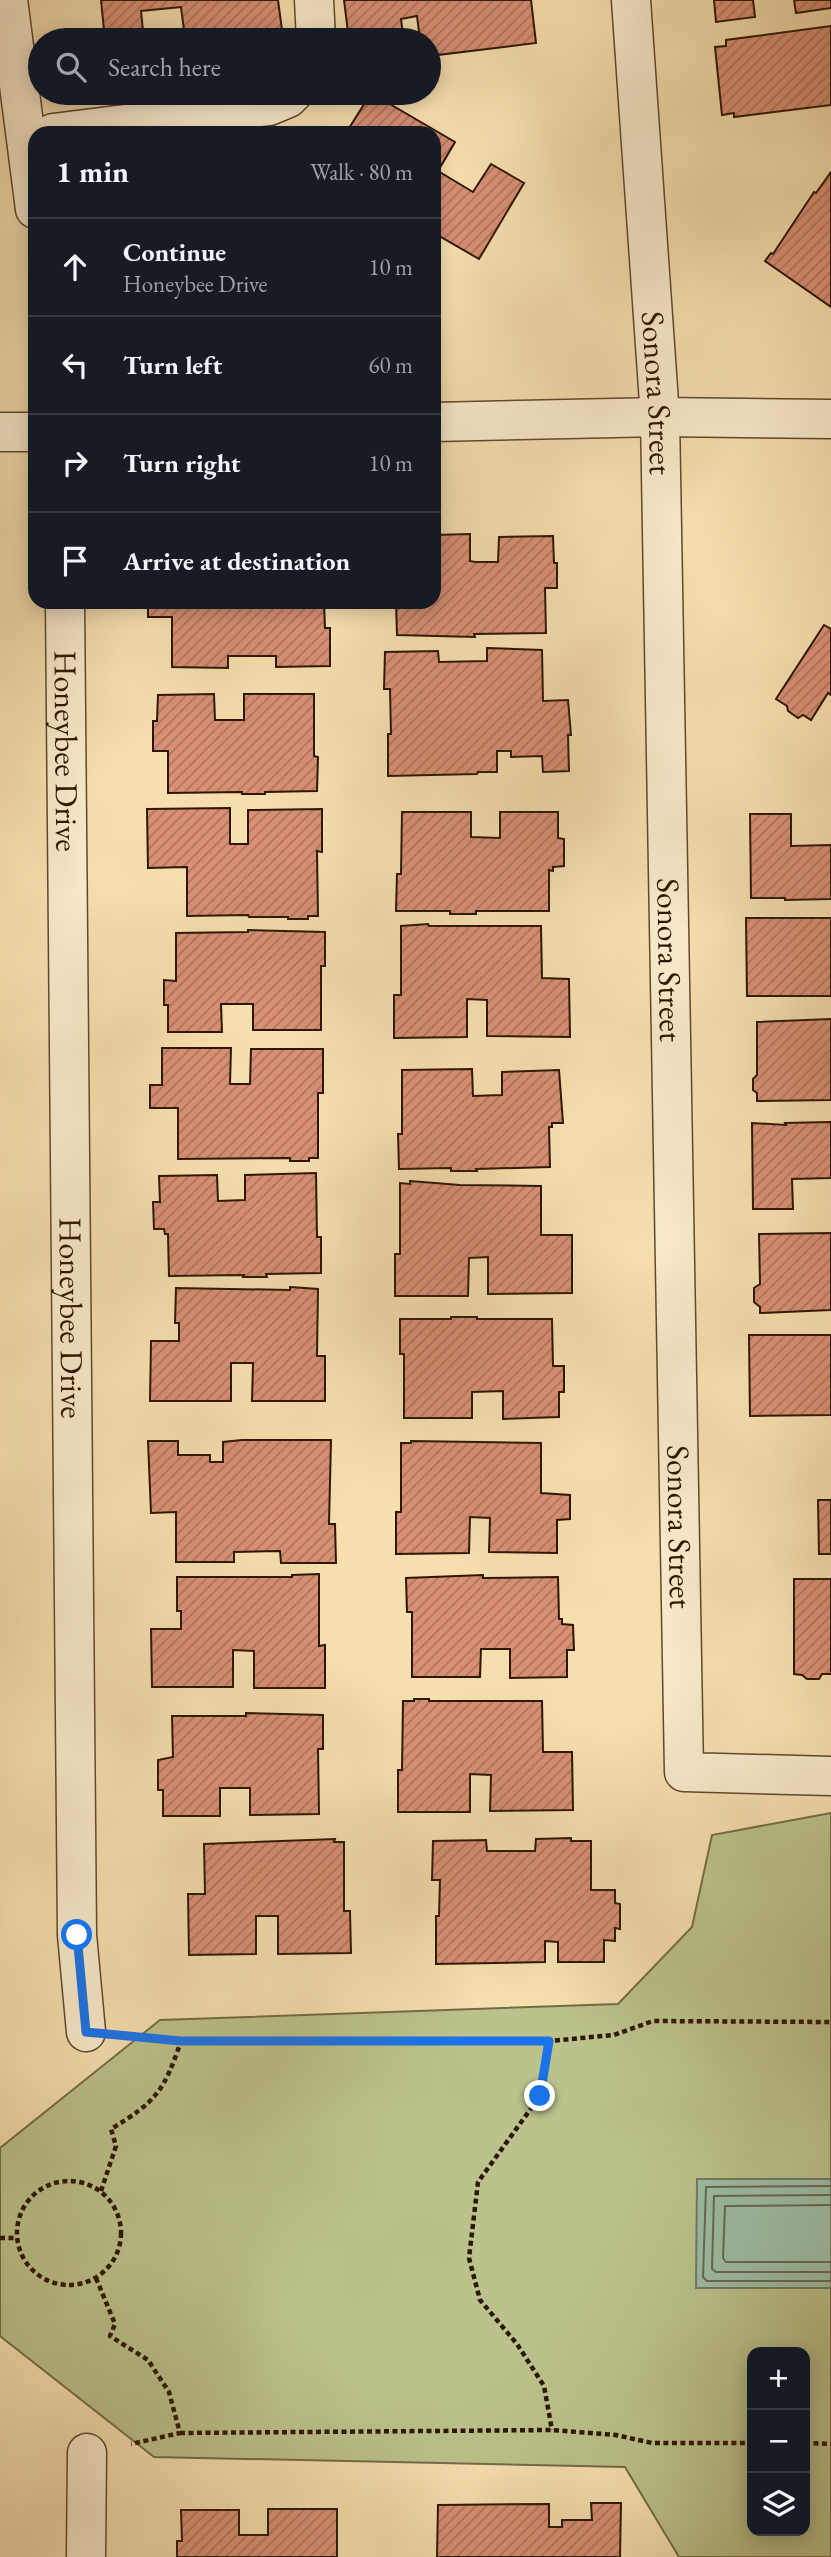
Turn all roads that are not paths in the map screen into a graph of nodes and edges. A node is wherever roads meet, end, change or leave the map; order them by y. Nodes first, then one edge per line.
1 (8, 0) edge
2 (314, 0) edge
3 (631, 0) edge
4 (315, 28) edge
5 (28, 90) edge
6 (31, 105) edge
7 (271, 105) edge
8 (36, 126) edge
9 (110, 126) edge
10 (660, 417) junction
11 (831, 419) edge
12 (441, 422) edge
13 (0, 432) edge
14 (28, 432) edge
15 (65, 609) edge
16 (831, 1776) edge
17 (86, 2032) road end
18 (87, 2453) road end
19 (86, 2557) edge

1 - 5 street
2 - 4 street
3 - 10 street, Sonora Street
6 - 8 street
7 - 9 street
10 - 11 street
10 - 12 street
10 - 16 street, Sonora Street
13 - 14 street
15 - 17 street, Honeybee Drive
18 - 19 street

